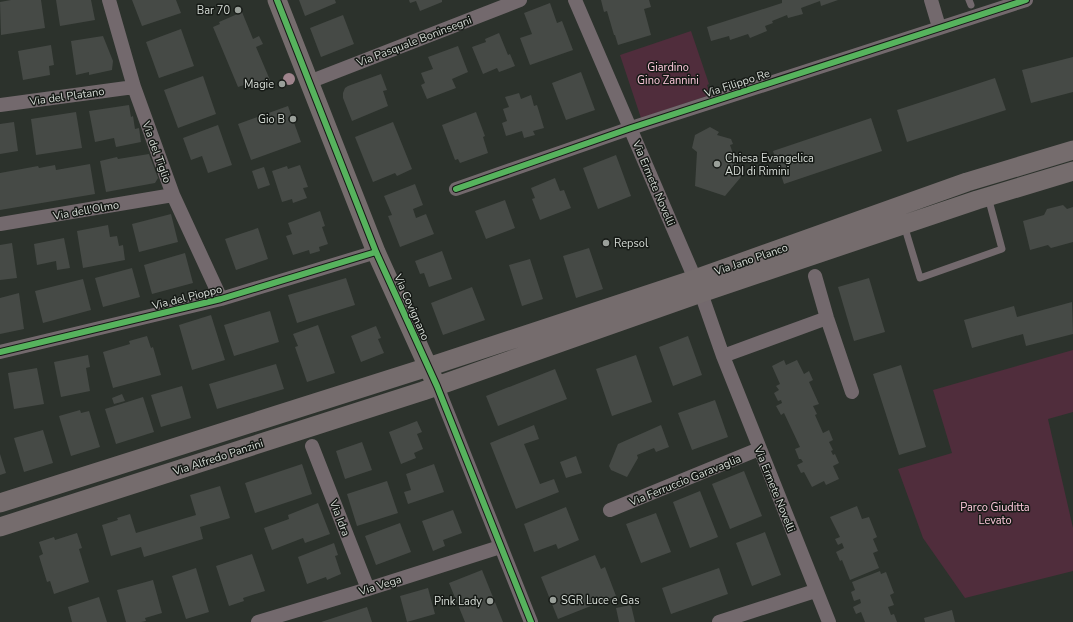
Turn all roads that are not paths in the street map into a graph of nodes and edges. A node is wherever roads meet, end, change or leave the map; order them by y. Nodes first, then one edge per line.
1 (109, 0) edge
2 (277, 0) edge
3 (520, 0) edge
4 (575, 0) edge
5 (931, 0) edge
6 (1026, 0) edge
7 (939, 27) junction
8 (309, 82) junction
9 (134, 87) junction
10 (0, 105) edge
11 (631, 128) junction
12 (1073, 150) edge
13 (1073, 171) edge
14 (456, 189) dead end
15 (173, 195) junction
16 (988, 197) junction
17 (0, 224) edge
18 (904, 225) junction
19 (376, 252) junction
20 (815, 276) dead end
21 (698, 286) junction
22 (221, 299) junction
23 (827, 318) junction
24 (0, 352) edge
25 (723, 356) junction
26 (428, 367) junction
27 (437, 386) junction
28 (852, 392) dead end
29 (312, 446) dead end
30 (759, 449) junction
31 (0, 503) edge
32 (610, 510) dead end
33 (0, 527) edge
34 (500, 547) junction
35 (368, 589) junction
36 (815, 591) junction
37 (285, 618) edge
38 (258, 622) edge
39 (531, 622) edge
40 (718, 622) edge
41 (829, 622) edge

1 - 9 street, Via del Tiglio
2 - 8 main road, Via Covignano
3 - 8 street, Via Pasquale Boninsegni
4 - 11 street, Via Ermete Novelli
5 - 7 street
6 - 7 street, Via Filippo Re
7 - 11 street, Via Filippo Re
8 - 19 main road, Via Covignano
9 - 10 street, Via del Platano
9 - 15 street, Via del Tiglio
11 - 14 street, Via Filippo Re
11 - 21 street, Via Ermete Novelli
12 - 21 main road, Via Jano Planco
13 - 16 main road, Via Jano Planco
15 - 17 street, Via dell'Olmo
15 - 22 street, Via del Tiglio
16 - 18 main road, Via Jano Planco
16 - 18 lane
18 - 21 main road, Via Jano Planco
19 - 22 street, Via del Pioppo
19 - 26 main road, Via Covignano
20 - 23 street
21 - 25 street, Via Ermete Novelli
21 - 26 main road, Via Jano Planco
21 - 27 main road, Via Jano Planco
22 - 24 street, Via del Pioppo
23 - 25 street
23 - 28 street
25 - 30 street, Via Ermete Novelli
26 - 27 main road, Via Covignano
26 - 31 main road, Via Alfredo Panzini
27 - 33 main road, Via Alfredo Panzini
27 - 34 street, Via Covignano
29 - 35 street, Via Idra
30 - 32 street, Via Ferruccio Garavaglia
30 - 36 street, Via Ermete Novelli
34 - 35 street, Via Vega
34 - 39 street, Via Covignano
35 - 37 street, Via Vega
36 - 40 street
36 - 41 street, Via Ermete Novelli
37 - 38 street, Via Vega

